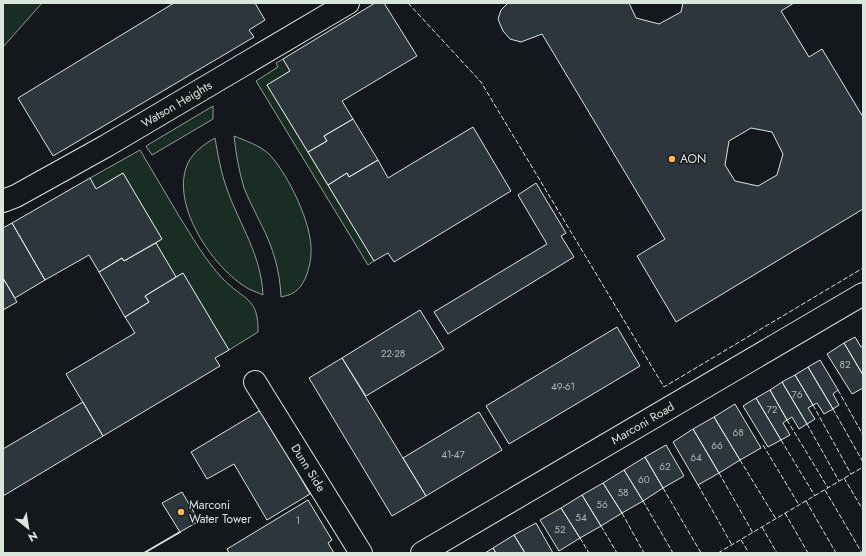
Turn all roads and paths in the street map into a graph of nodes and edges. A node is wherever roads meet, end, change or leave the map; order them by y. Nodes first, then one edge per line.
1 (348, 3) edge
2 (3, 200) edge
3 (863, 294) edge
4 (255, 382) dead end
5 (361, 553) edge
6 (422, 553) edge

1 - 2 street, Watson Heights
3 - 6 street, Marconi Road
4 - 5 street, Dunn Side

